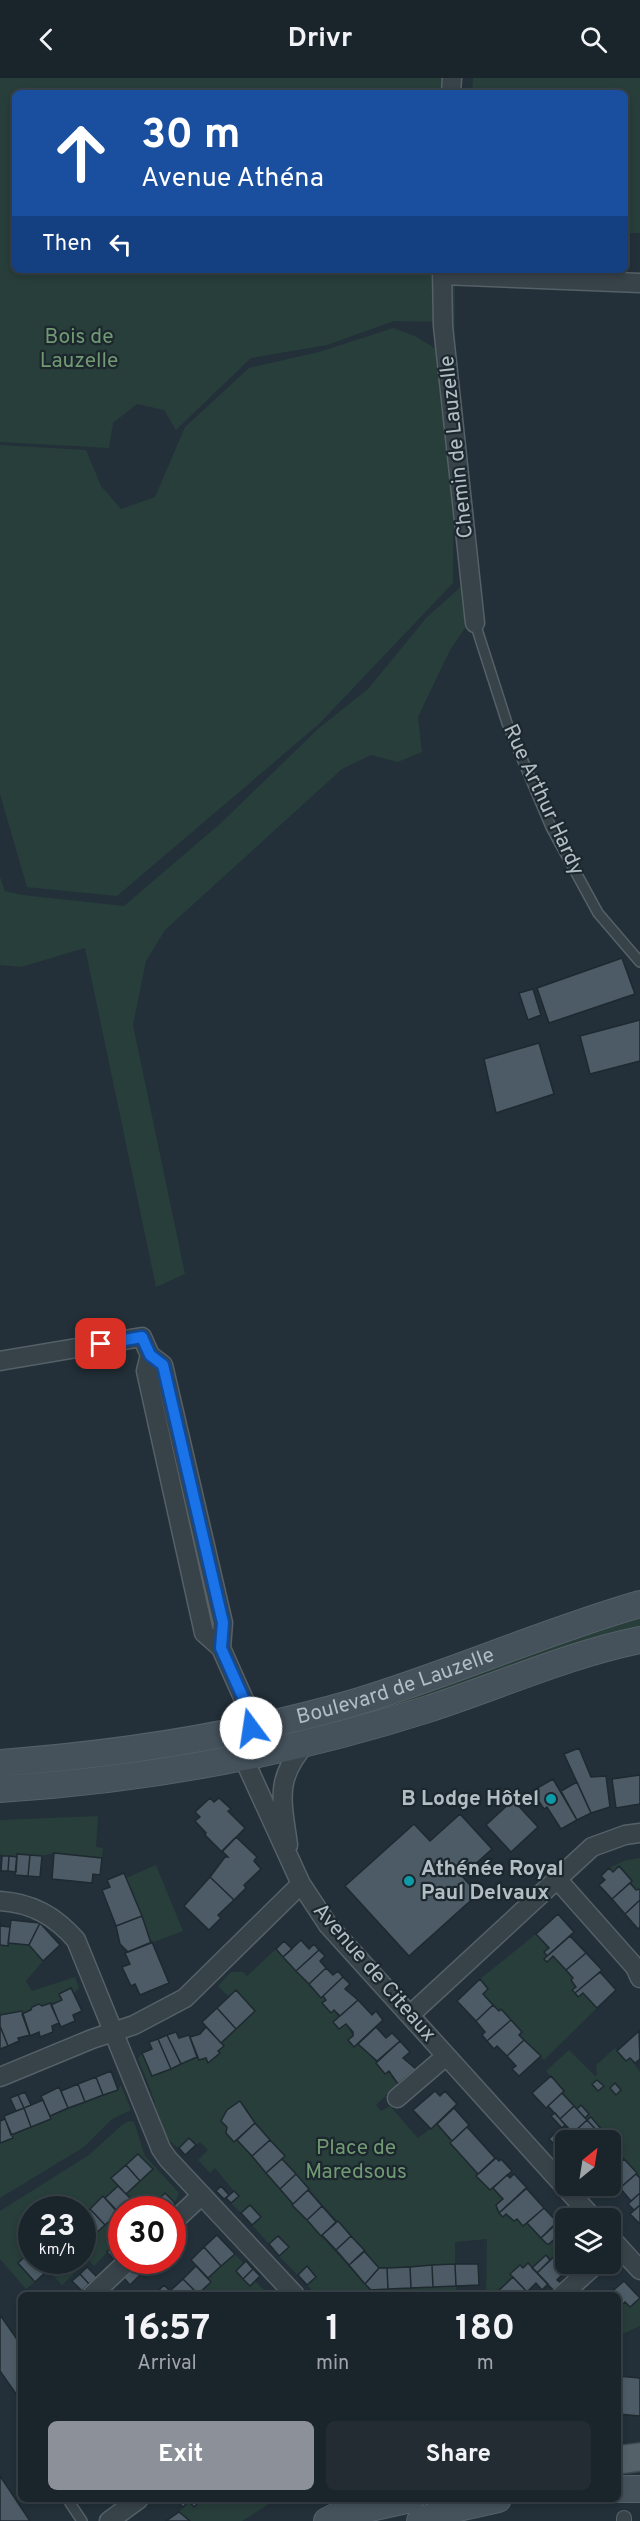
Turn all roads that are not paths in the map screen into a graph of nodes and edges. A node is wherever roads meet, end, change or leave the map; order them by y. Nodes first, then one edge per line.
1 (442, 273) edge
2 (640, 283) edge
3 (475, 623) joint
4 (640, 962) edge
5 (0, 1361) edge
6 (640, 1604) edge
7 (640, 1640) edge
8 (260, 1726) junction
9 (307, 1742) junction
10 (243, 1757) junction
11 (0, 1763) edge
12 (0, 1790) edge
13 (640, 1833) edge
14 (289, 1856) junction
15 (557, 1879) junction
16 (301, 1884) junction
17 (0, 1901) edge
18 (640, 1978) edge
19 (410, 2015) junction
20 (113, 2032) junction
21 (446, 2056) junction
22 (0, 2077) edge
23 (397, 2098) dead end
24 (202, 2195) junction
25 (584, 2208) edge
26 (186, 2210) edge
27 (621, 2252) edge
28 (640, 2270) edge
29 (114, 2274) edge
30 (585, 2274) edge
31 (95, 2292) edge
32 (292, 2292) edge
33 (565, 2292) edge
34 (640, 2457) edge
35 (621, 2460) edge
36 (640, 2471) edge
37 (621, 2472) edge
38 (621, 2488) edge
39 (640, 2488) edge
40 (135, 2502) edge
41 (398, 2502) edge
42 (485, 2502) edge
43 (70, 2503) dead end
44 (82, 2521) edge
45 (109, 2521) edge
46 (327, 2521) edge
47 (420, 2521) edge

1 - 2 street
1 - 3 street, Chemin de Lauzelle
3 - 4 lane, Rue Arthur Hardy
5 - 8 street
6 - 8 main road, Boulevard de Lauzelle
7 - 9 main road, Boulevard de Lauzelle
8 - 10 main road
8 - 11 main road, Boulevard de Lauzelle
9 - 10 main road, Boulevard de Lauzelle
9 - 14 street, Avenue de Citeaux
10 - 12 main road, Boulevard de Lauzelle
10 - 14 street, Avenue de Citeaux
13 - 15 street
14 - 16 street, Avenue de Citeaux
15 - 18 street
15 - 19 street
16 - 19 street, Avenue de Citeaux
16 - 20 street
17 - 20 street
19 - 21 street, Avenue de Citeaux
20 - 22 street
20 - 24 street
21 - 23 street, Avenue de Citeaux
21 - 25 street, Avenue de Citeaux
24 - 26 street
24 - 32 street
27 - 28 street
29 - 31 street
30 - 33 street
34 - 35 main road
36 - 37 main road
38 - 39 main road
40 - 45 street
41 - 46 main road
42 - 47 main road
43 - 44 lane

